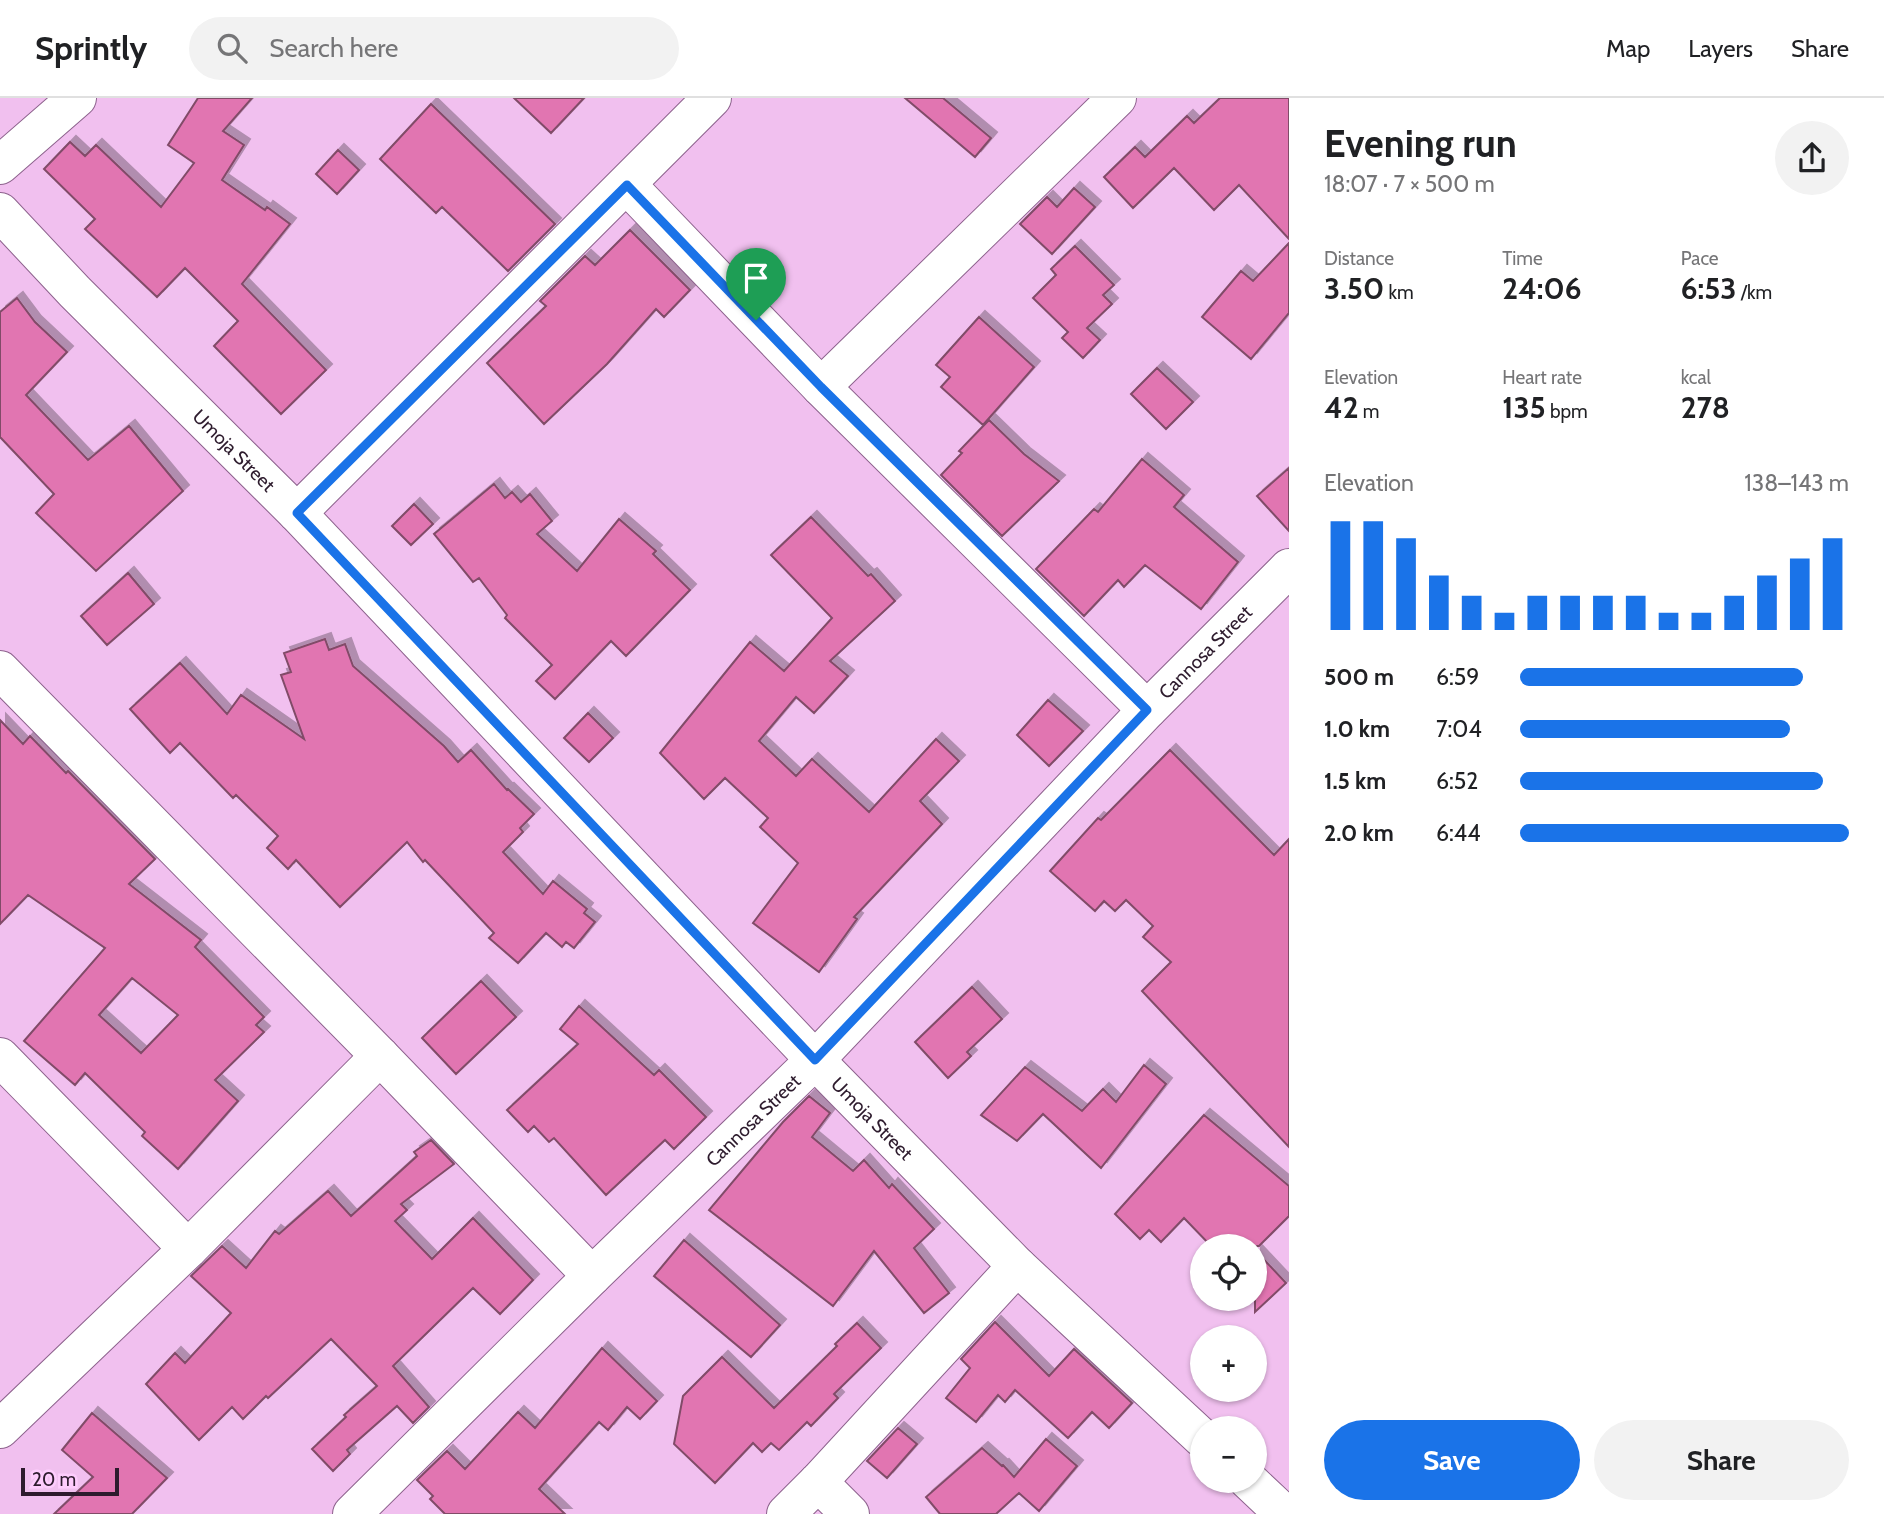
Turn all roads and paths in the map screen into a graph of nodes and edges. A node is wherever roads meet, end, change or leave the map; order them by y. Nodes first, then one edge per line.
1 (77, 98) edge
2 (712, 98) edge
3 (1117, 98) edge
4 (0, 165) edge
5 (627, 185) junction
6 (0, 212) edge
7 (821, 387) junction
8 (297, 513) junction
9 (1289, 568) edge
10 (0, 670) edge
11 (1147, 710) junction
12 (380, 1056) junction
13 (0, 1057) edge
14 (815, 1060) junction
15 (188, 1249) junction
16 (1017, 1266) junction
17 (592, 1276) junction
18 (1190, 1427) edge
19 (0, 1429) edge
20 (818, 1482) junction
21 (1262, 1493) edge
22 (352, 1514) edge
23 (786, 1514) edge
24 (850, 1514) edge
25 (1284, 1514) edge

1 - 4 street
2 - 5 street
3 - 7 street
5 - 7 street
5 - 8 street
6 - 8 street, Umoja Street
7 - 11 street
8 - 14 street, Umoja Street
9 - 11 street, Cannosa Street
10 - 12 street
11 - 14 street, Cannosa Street
12 - 15 street
12 - 17 street
13 - 15 street
14 - 16 street, Umoja Street
14 - 17 street, Cannosa Street
15 - 19 street
16 - 18 street, Umoja Street
16 - 20 street
17 - 22 street, Cannosa Street
20 - 23 street
20 - 24 street
21 - 25 street

